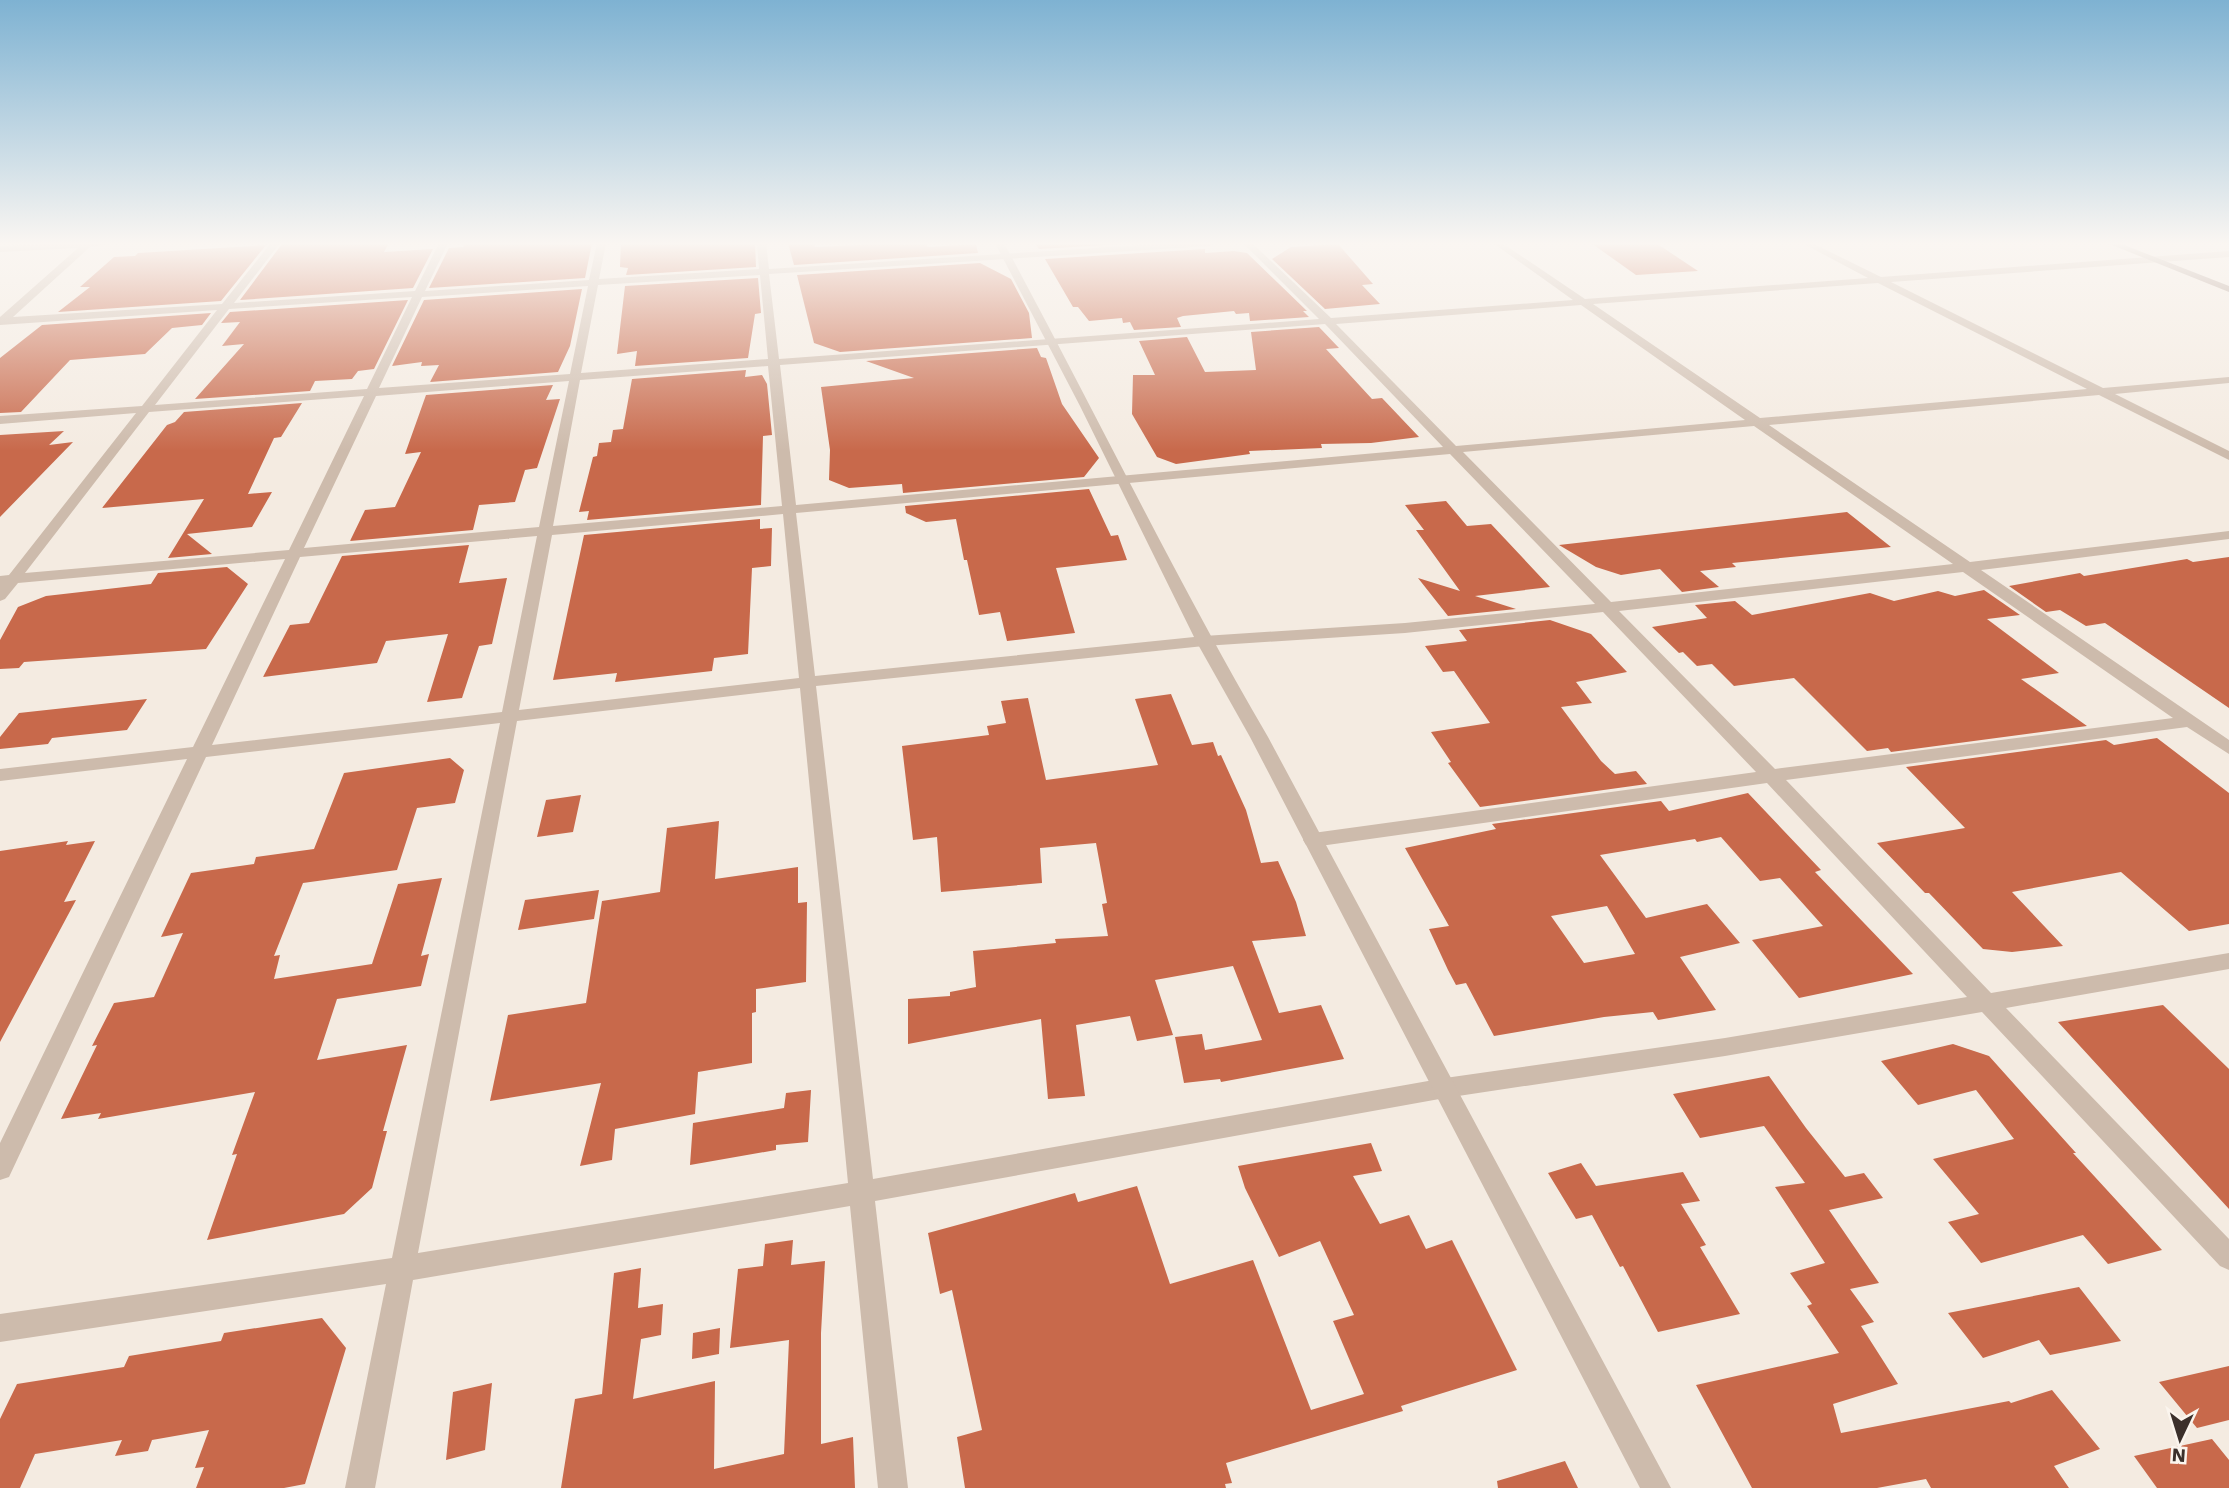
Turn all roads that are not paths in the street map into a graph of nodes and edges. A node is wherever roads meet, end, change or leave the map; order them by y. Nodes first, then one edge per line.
1 (129, 312) edge
2 (220, 312) edge
3 (410, 312) edge
4 (587, 312) edge
5 (769, 312) edge
6 (1037, 312) edge
7 (1319, 312) edge
8 (1444, 312) edge
9 (1600, 312) edge
10 (1943, 312) edge
11 (1, 321) edge
12 (1328, 321) junction
13 (1053, 342) junction
14 (774, 363) junction
15 (574, 377) junction
16 (2229, 380) edge
17 (2099, 391) junction
18 (372, 392) junction
19 (145, 409) junction
20 (0, 420) edge
21 (1761, 422) junction
22 (1451, 450) junction
23 (2229, 456) edge
24 (1124, 480) junction
25 (789, 510) junction
26 (545, 532) junction
27 (2229, 535) edge
28 (294, 554) junction
29 (1969, 567) junction
30 (7, 580) edge
31 (0, 596) edge
32 (1606, 607) junction
33 (1204, 641) junction
34 (808, 682) junction
35 (509, 717) junction
36 (2191, 721) junction
37 (2229, 748) edge
38 (200, 752) junction
39 (0, 775) edge
40 (1770, 775) junction
41 (1313, 840) junction
42 (2229, 961) edge
43 (1985, 1003) junction
44 (1445, 1088) junction
45 (0, 1169) edge
46 (862, 1192) junction
47 (2229, 1257) edge
48 (402, 1269) junction
49 (0, 1328) edge
50 (360, 1488) edge
51 (893, 1488) edge
52 (1656, 1488) edge

1 - 11 street
2 - 19 street
3 - 18 street
4 - 15 street
5 - 14 street
6 - 13 street
7 - 12 street
8 - 12 street
9 - 21 street
10 - 17 street
12 - 13 street
12 - 22 street
13 - 14 street
13 - 24 street
14 - 15 street
14 - 25 street
15 - 18 street
15 - 26 street
16 - 17 street
17 - 21 street
17 - 23 street
18 - 19 street
18 - 28 street
19 - 20 street
19 - 30 street
21 - 22 street
21 - 29 street
22 - 24 street
22 - 32 street
24 - 25 street
24 - 33 street
25 - 26 street
25 - 34 street
26 - 28 street
26 - 35 street
27 - 29 street
28 - 30 street
28 - 38 street
29 - 32 street
29 - 36 street
30 - 31 street
32 - 33 street
32 - 40 street
33 - 34 street
33 - 41 street
34 - 35 street
34 - 46 street
35 - 38 street
35 - 48 street
36 - 37 street
36 - 40 street
38 - 39 street
38 - 45 street
40 - 41 street
40 - 43 street
41 - 44 street
42 - 43 street
43 - 44 street
43 - 47 street
44 - 46 street
44 - 52 street
46 - 48 street
46 - 51 street
48 - 49 street
48 - 50 street

